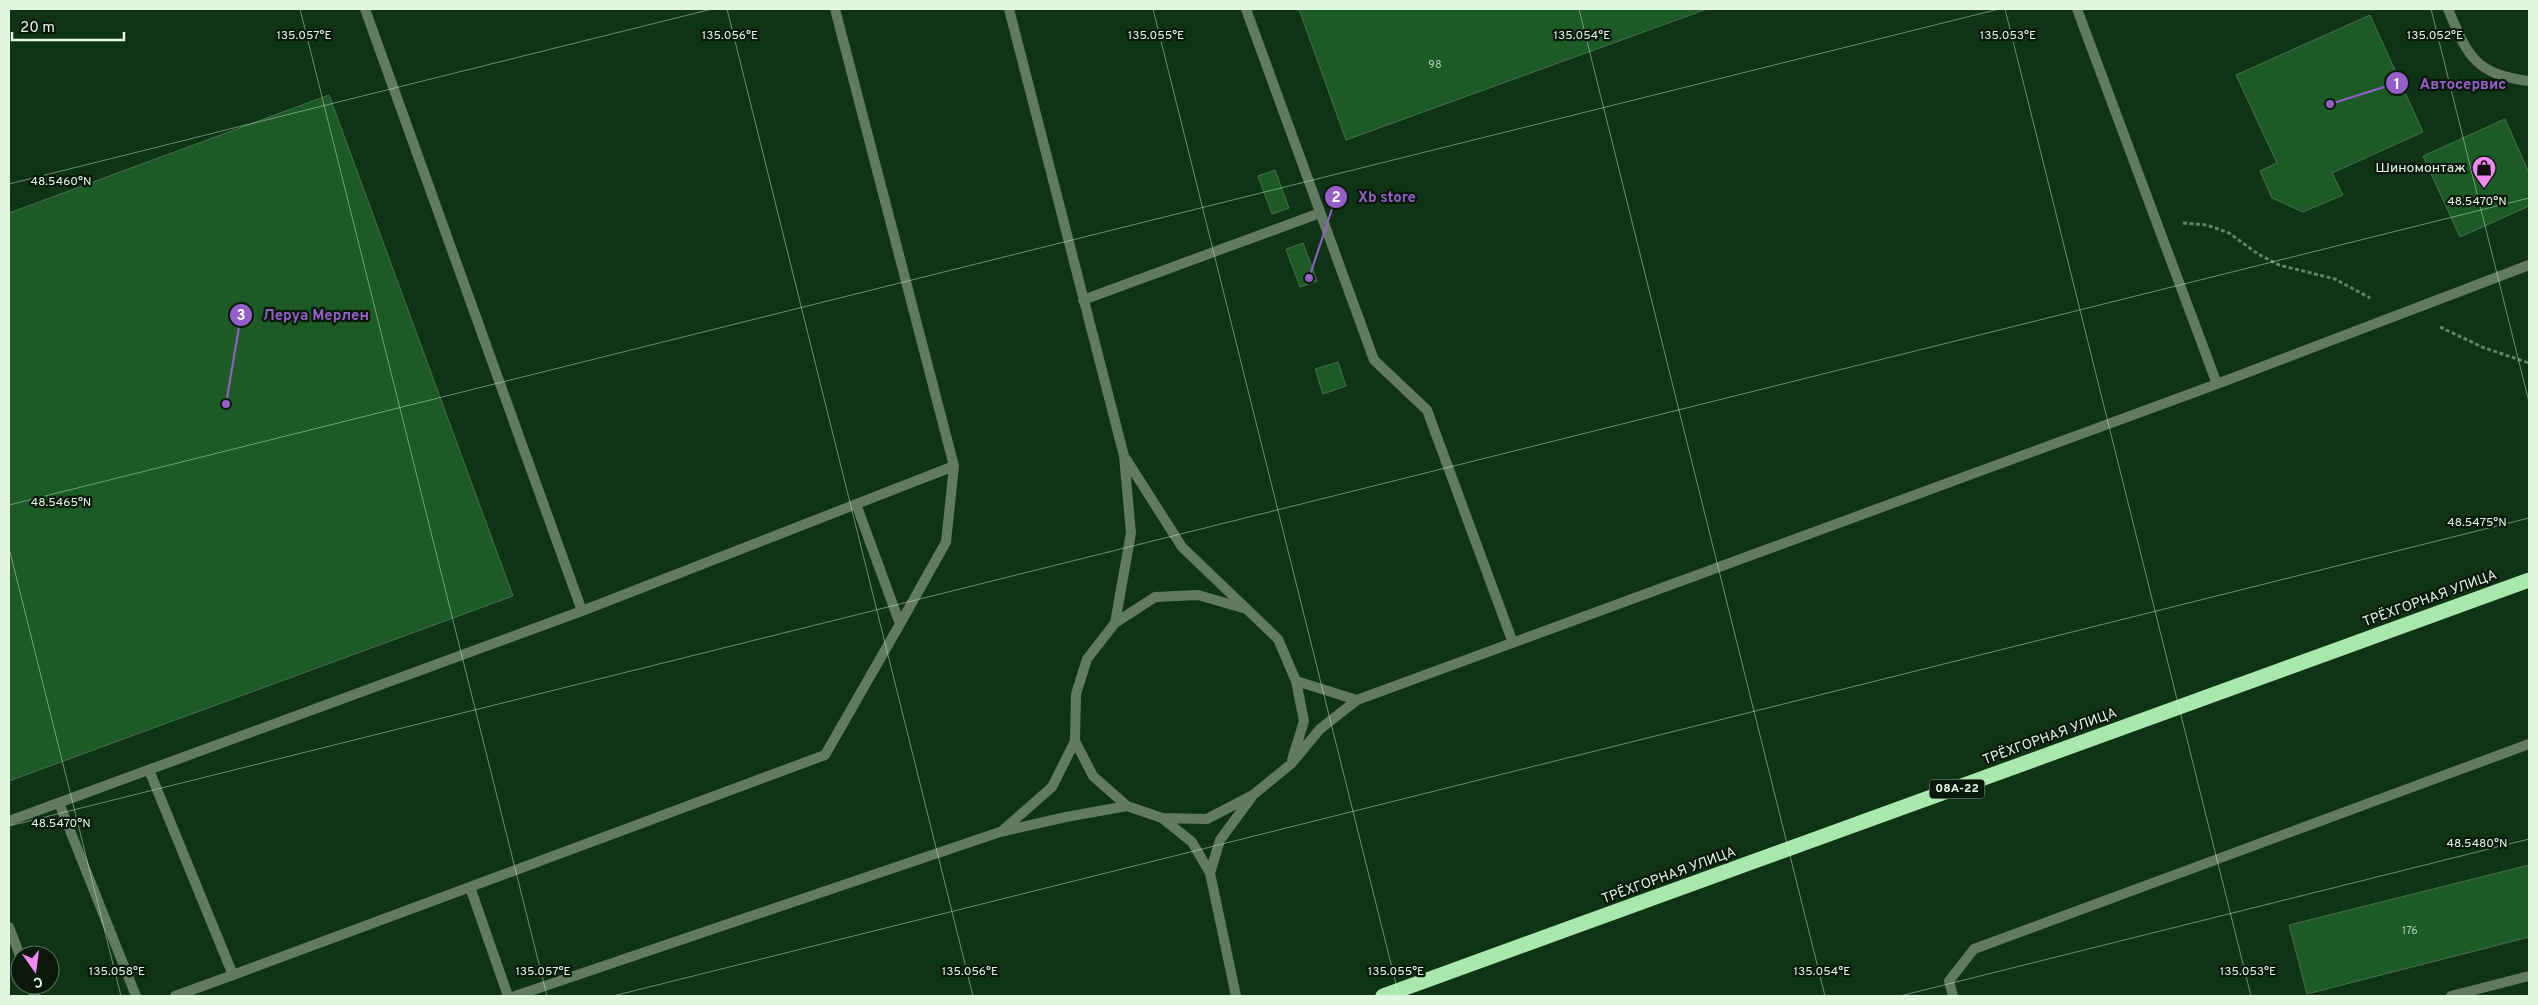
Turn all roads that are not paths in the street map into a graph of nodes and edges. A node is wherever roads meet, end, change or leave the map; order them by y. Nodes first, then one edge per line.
1 (365, 9) edge
2 (834, 9) edge
3 (1009, 9) edge
4 (1246, 9) edge
5 (2077, 9) edge
6 (2448, 9) edge
7 (2529, 81) edge
8 (1320, 213) junction
9 (2529, 266) edge
10 (1084, 300) junction
11 (2217, 384) junction
12 (1124, 456) junction
13 (954, 466) junction
14 (856, 504) junction
15 (2529, 580) edge
16 (1243, 608) junction
17 (582, 611) junction
18 (1115, 623) junction
19 (900, 624) junction
20 (1513, 644) junction
21 (1296, 681) junction
22 (1357, 700) junction
23 (1075, 740) junction
24 (2529, 744) edge
25 (1291, 764) junction
26 (149, 770) junction
27 (1253, 795) junction
28 (59, 803) junction
29 (1127, 806) junction
30 (1162, 818) junction
31 (9, 821) edge
32 (1000, 832) junction
33 (1210, 873) junction
34 (470, 887) junction
35 (9, 927) edge
36 (16, 945) edge
37 (233, 975) junction
38 (2529, 976) edge
39 (136, 996) edge
40 (175, 996) edge
41 (508, 996) edge
42 (515, 996) edge
43 (1236, 996) edge
44 (1384, 996) edge
45 (1953, 996) edge
46 (2451, 996) edge

1 - 17 street
2 - 13 street
3 - 10 street
4 - 8 street
5 - 11 street
6 - 7 street
8 - 10 street
8 - 20 street
9 - 11 street
10 - 12 street
11 - 20 street
12 - 16 street
12 - 18 street
13 - 14 street
13 - 19 street
14 - 17 street
14 - 19 street
15 - 44 highway, ТРЁХГОРНАЯ УЛИЦА / 08А-22
16 - 18 street
16 - 21 street
17 - 26 street
18 - 23 street
19 - 34 street
20 - 22 street
21 - 22 street
21 - 25 street
22 - 25 street
23 - 29 street
23 - 32 street
24 - 45 street
25 - 27 street
26 - 28 street
26 - 37 street
27 - 30 street
27 - 33 street
28 - 31 street
28 - 39 street
29 - 30 street
29 - 32 street
30 - 33 street
32 - 42 street
33 - 43 street
34 - 37 street
34 - 41 street
35 - 36 street
37 - 40 street
38 - 46 street

